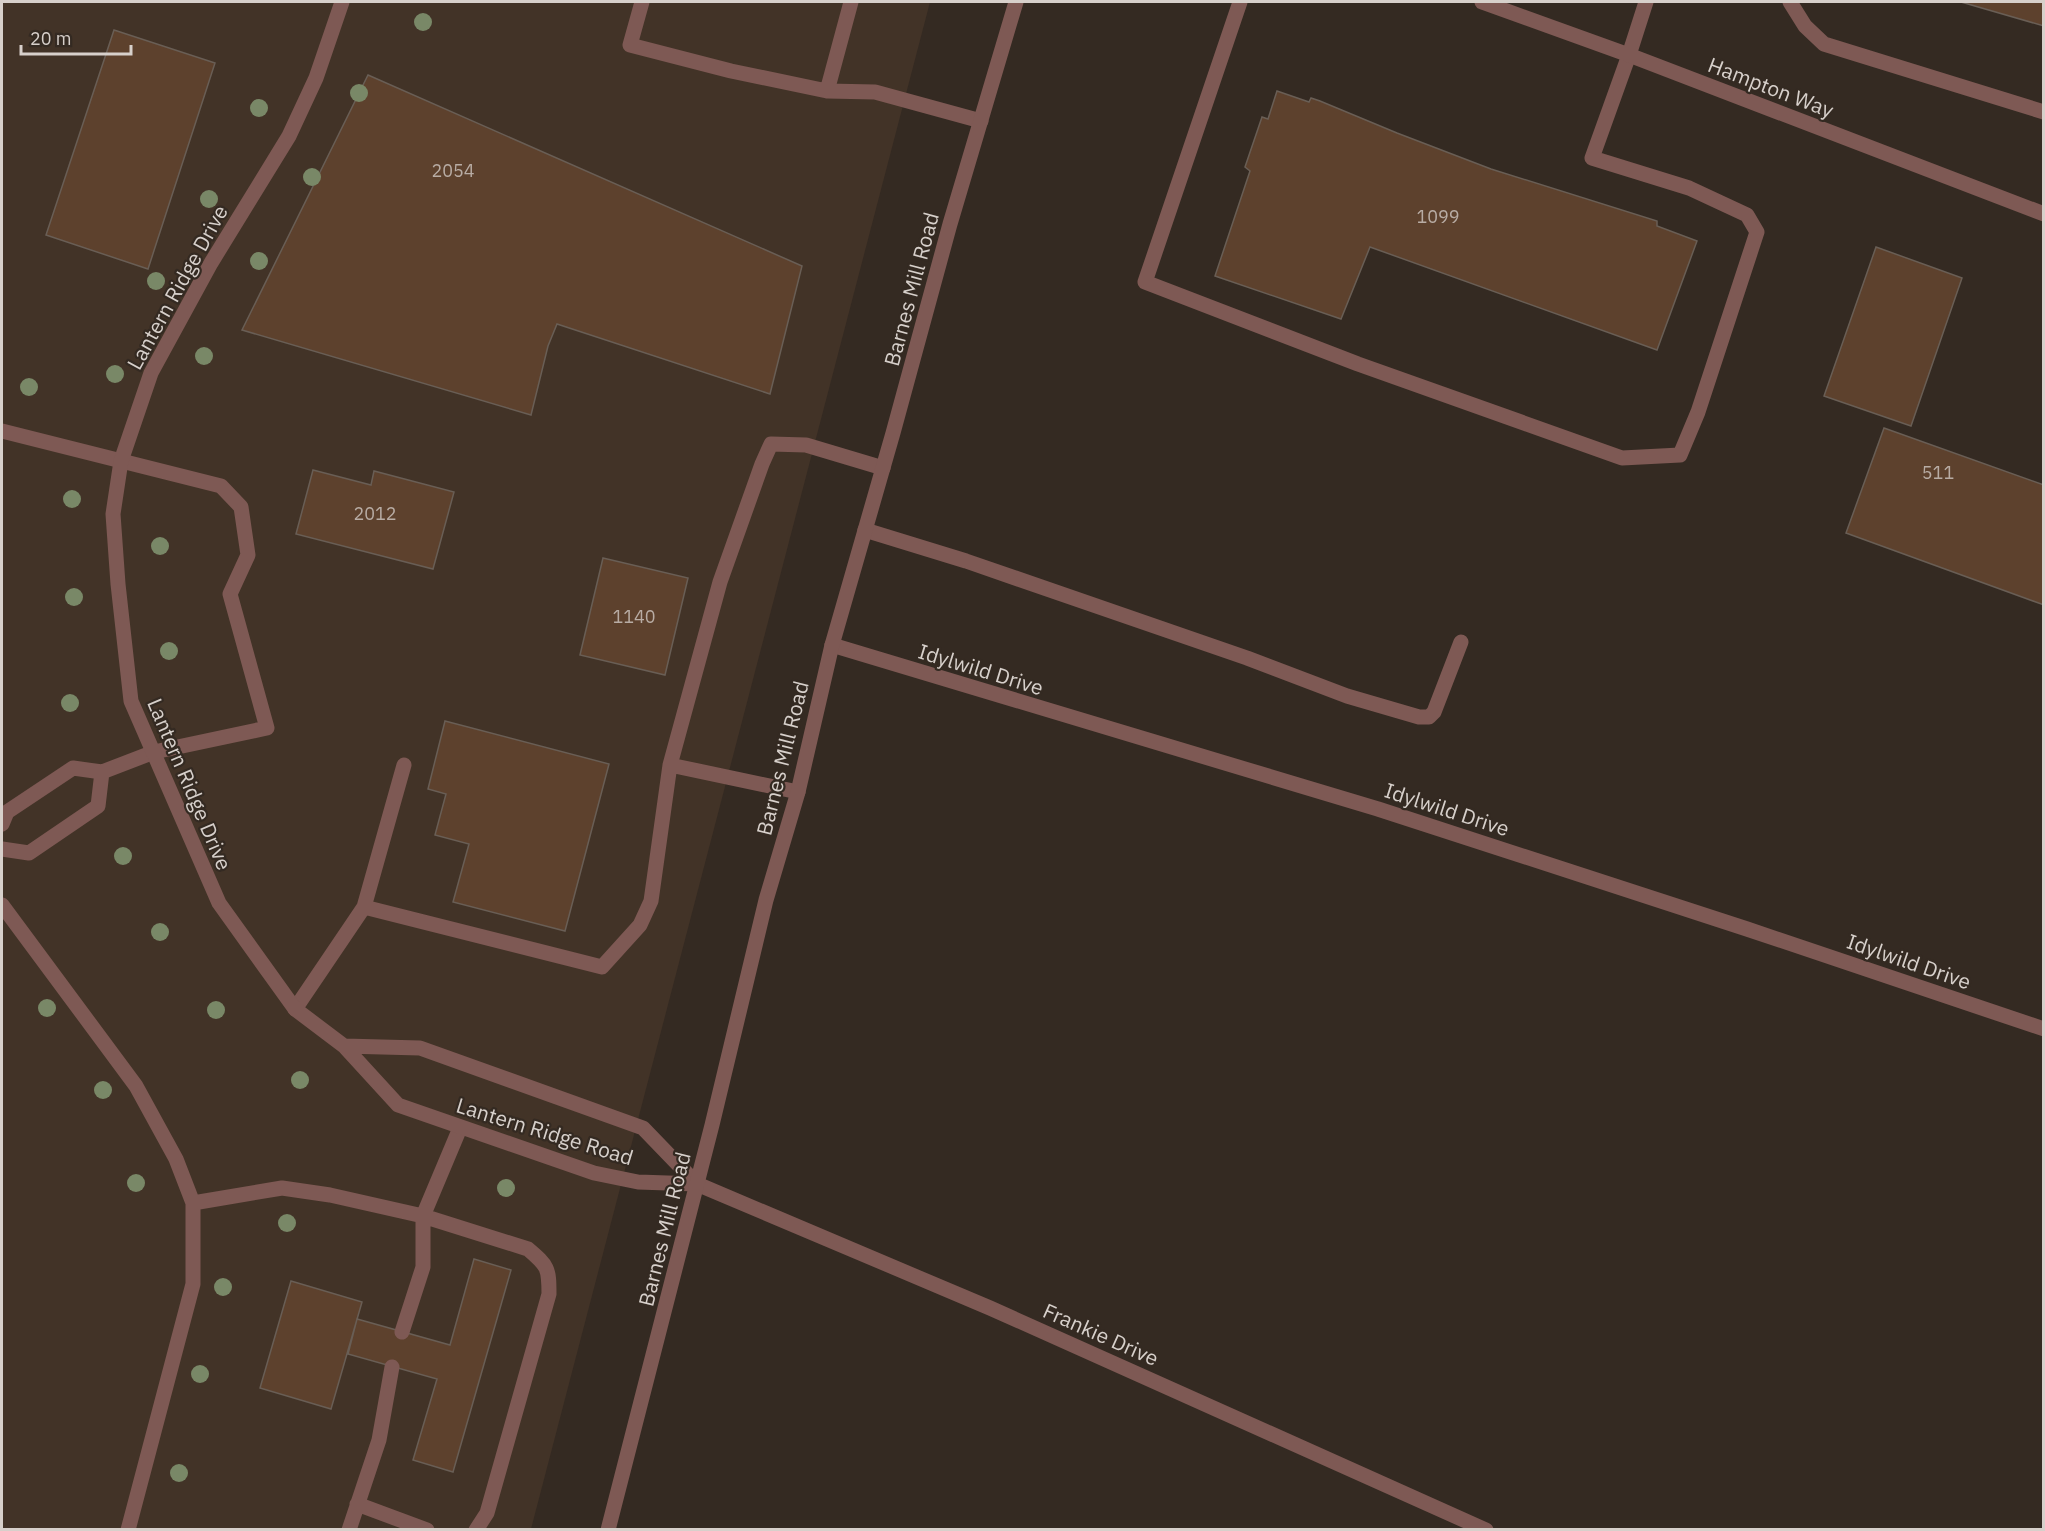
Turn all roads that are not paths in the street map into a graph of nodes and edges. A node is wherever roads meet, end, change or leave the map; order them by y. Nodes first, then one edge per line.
1 (342, 2) edge
2 (642, 2) edge
3 (851, 2) edge
4 (1016, 2) edge
5 (1240, 2) edge
6 (1482, 2) edge
7 (1646, 2) edge
8 (1790, 2) edge
9 (1514, 7) edge
10 (1629, 55) junction
11 (827, 91) junction
12 (2043, 112) edge
13 (981, 121) junction
14 (2043, 214) edge
15 (2, 431) edge
16 (121, 461) junction
17 (883, 468) junction
18 (865, 530) junction
19 (1461, 642) dead end
20 (832, 645) junction
21 (154, 752) junction
22 (404, 765) dead end
23 (669, 765) junction
24 (102, 772) junction
25 (798, 792) junction
26 (2, 824) edge
27 (2, 849) edge
28 (2, 905) edge
29 (364, 907) junction
30 (295, 1009) junction
31 (2043, 1029) edge
32 (344, 1046) junction
33 (460, 1128) junction
34 (697, 1184) junction
35 (193, 1203) junction
36 (423, 1216) junction
37 (402, 1332) dead end
38 (392, 1366) dead end
39 (357, 1504) junction
40 (128, 1530) edge
41 (349, 1530) edge
42 (427, 1530) edge
43 (476, 1530) edge
44 (608, 1530) edge
45 (1486, 1530) edge

1 - 16 street, Lantern Ridge Drive
2 - 11 street
3 - 11 street
4 - 13 street, Barnes Mill Road
5 - 10 street
6 - 9 street, Hampton Way
7 - 10 street
8 - 12 street
9 - 10 street, Hampton Way
10 - 14 street, Hampton Way
11 - 13 street
13 - 17 street, Barnes Mill Road
15 - 16 street
16 - 21 street, Lantern Ridge Drive
16 - 21 street
17 - 18 street, Barnes Mill Road
17 - 23 street
18 - 19 street
18 - 20 street, Barnes Mill Road
20 - 25 street, Barnes Mill Road
20 - 31 street, Idylwild Drive
21 - 24 street
21 - 30 street, Lantern Ridge Drive
22 - 29 street
23 - 25 street
23 - 29 street
24 - 26 street
24 - 27 street
25 - 34 street, Barnes Mill Road
28 - 35 street
29 - 30 street
30 - 32 street, Lantern Ridge Drive
32 - 33 street, Lantern Ridge Road
32 - 34 street, Lantern Ridge Road
33 - 34 street, Lantern Ridge Road
33 - 36 street
34 - 44 street, Barnes Mill Road
34 - 45 street, Frankie Drive
35 - 36 street
35 - 40 street
36 - 37 street
36 - 43 street
38 - 39 street
39 - 41 street
39 - 42 street

